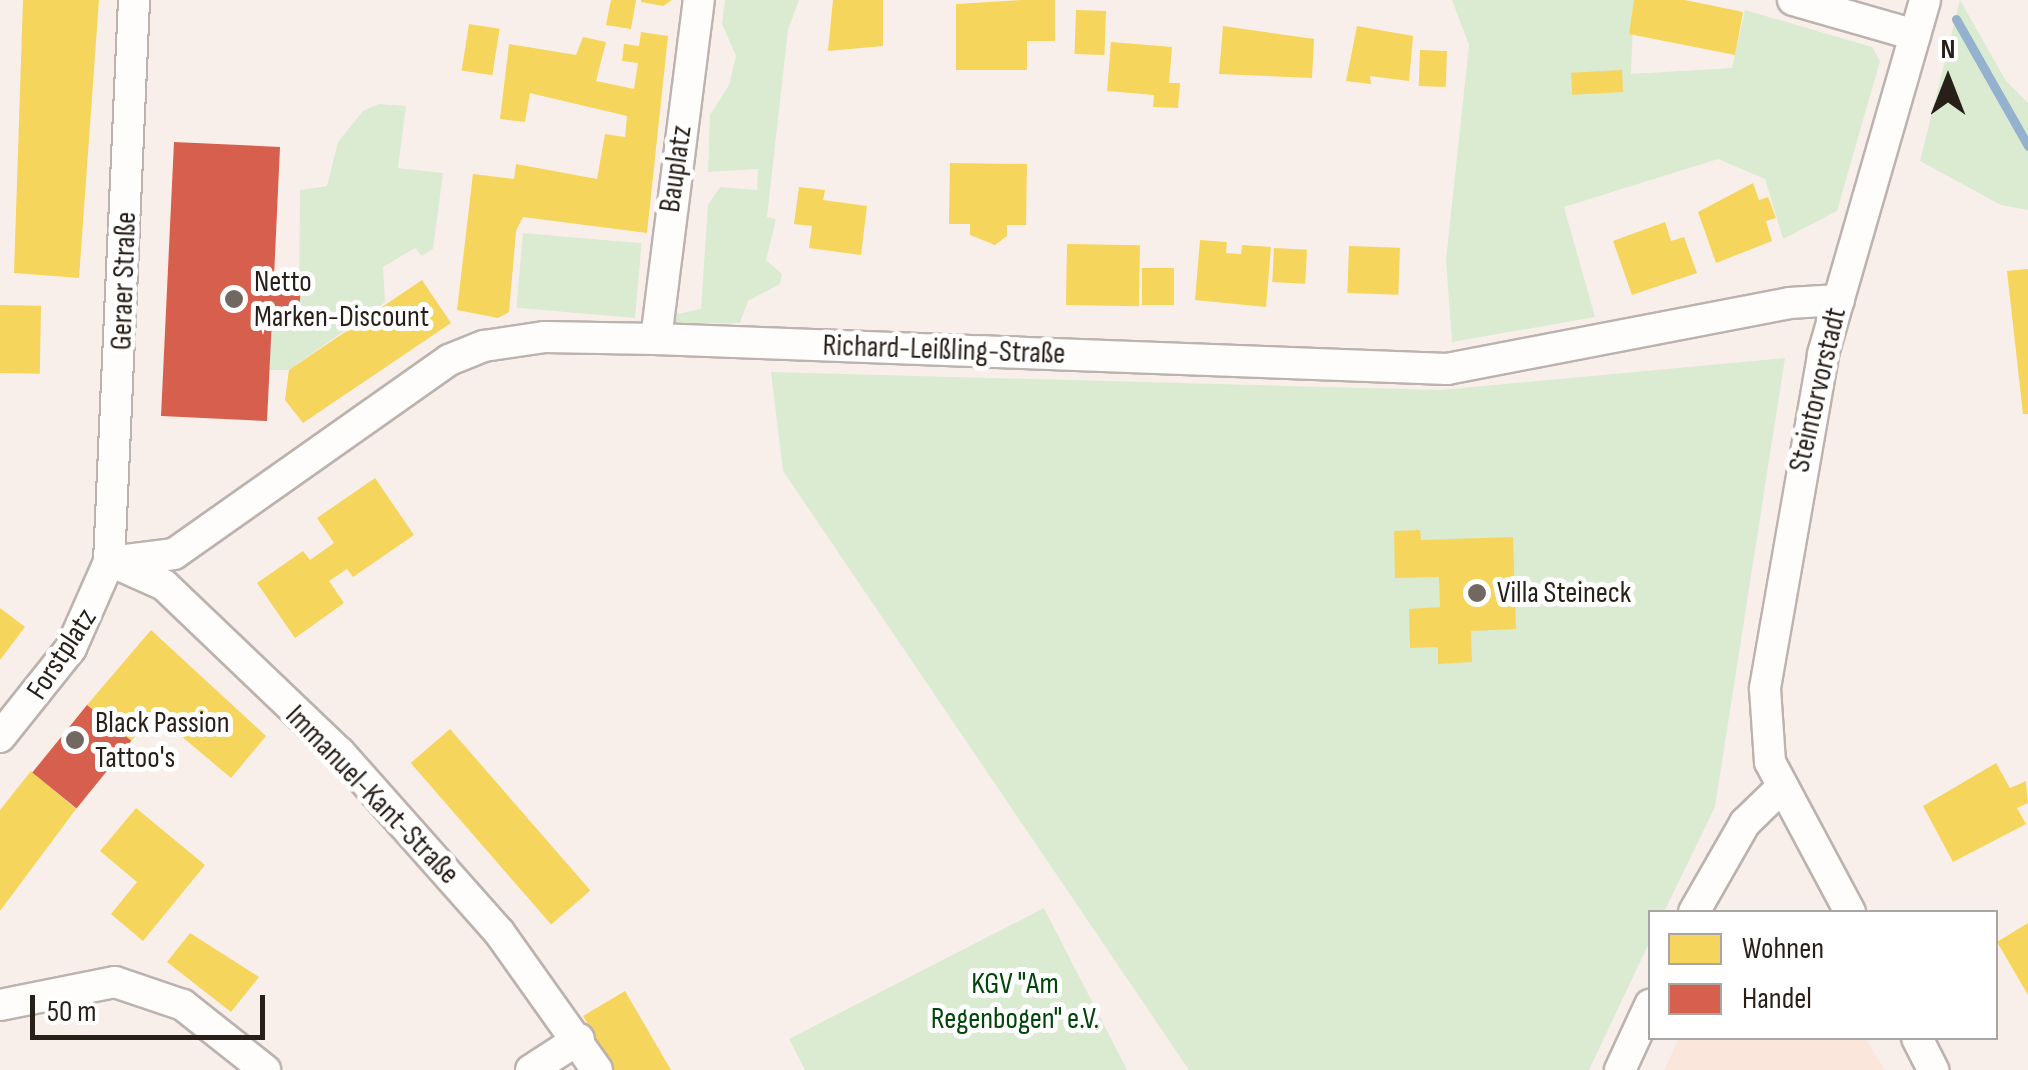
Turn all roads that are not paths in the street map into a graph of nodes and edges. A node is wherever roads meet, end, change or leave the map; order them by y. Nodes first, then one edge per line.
1 (134, 0) edge
2 (699, 0) edge
3 (1794, 0) edge
4 (1920, 18) edge
5 (1839, 300) junction
6 (656, 339) junction
7 (109, 562) junction
8 (0, 737) edge
9 (1782, 787) junction
10 (1695, 910) edge
11 (1849, 910) edge
12 (0, 1005) edge
13 (1648, 1009) edge
14 (579, 1039) junction
15 (1917, 1040) edge
16 (265, 1070) edge
17 (531, 1070) edge
18 (596, 1070) edge
19 (1620, 1070) edge
20 (1933, 1070) edge

1 - 7 street, Geraer Straße
2 - 6 street, Bauplatz
3 - 4 street
4 - 5 street, Steintorvorstadt
5 - 6 street, Richard-Leißling-Straße
5 - 9 street, Steintorvorstadt
6 - 7 street, Richard-Leißling-Straße
7 - 8 street, Forstplatz
7 - 14 street, Immanuel-Kant-Straße
9 - 10 street
9 - 11 street, Steintorvorstadt
12 - 16 street
13 - 19 street
14 - 17 street
14 - 18 street, Immanuel-Kant-Straße
15 - 20 street

